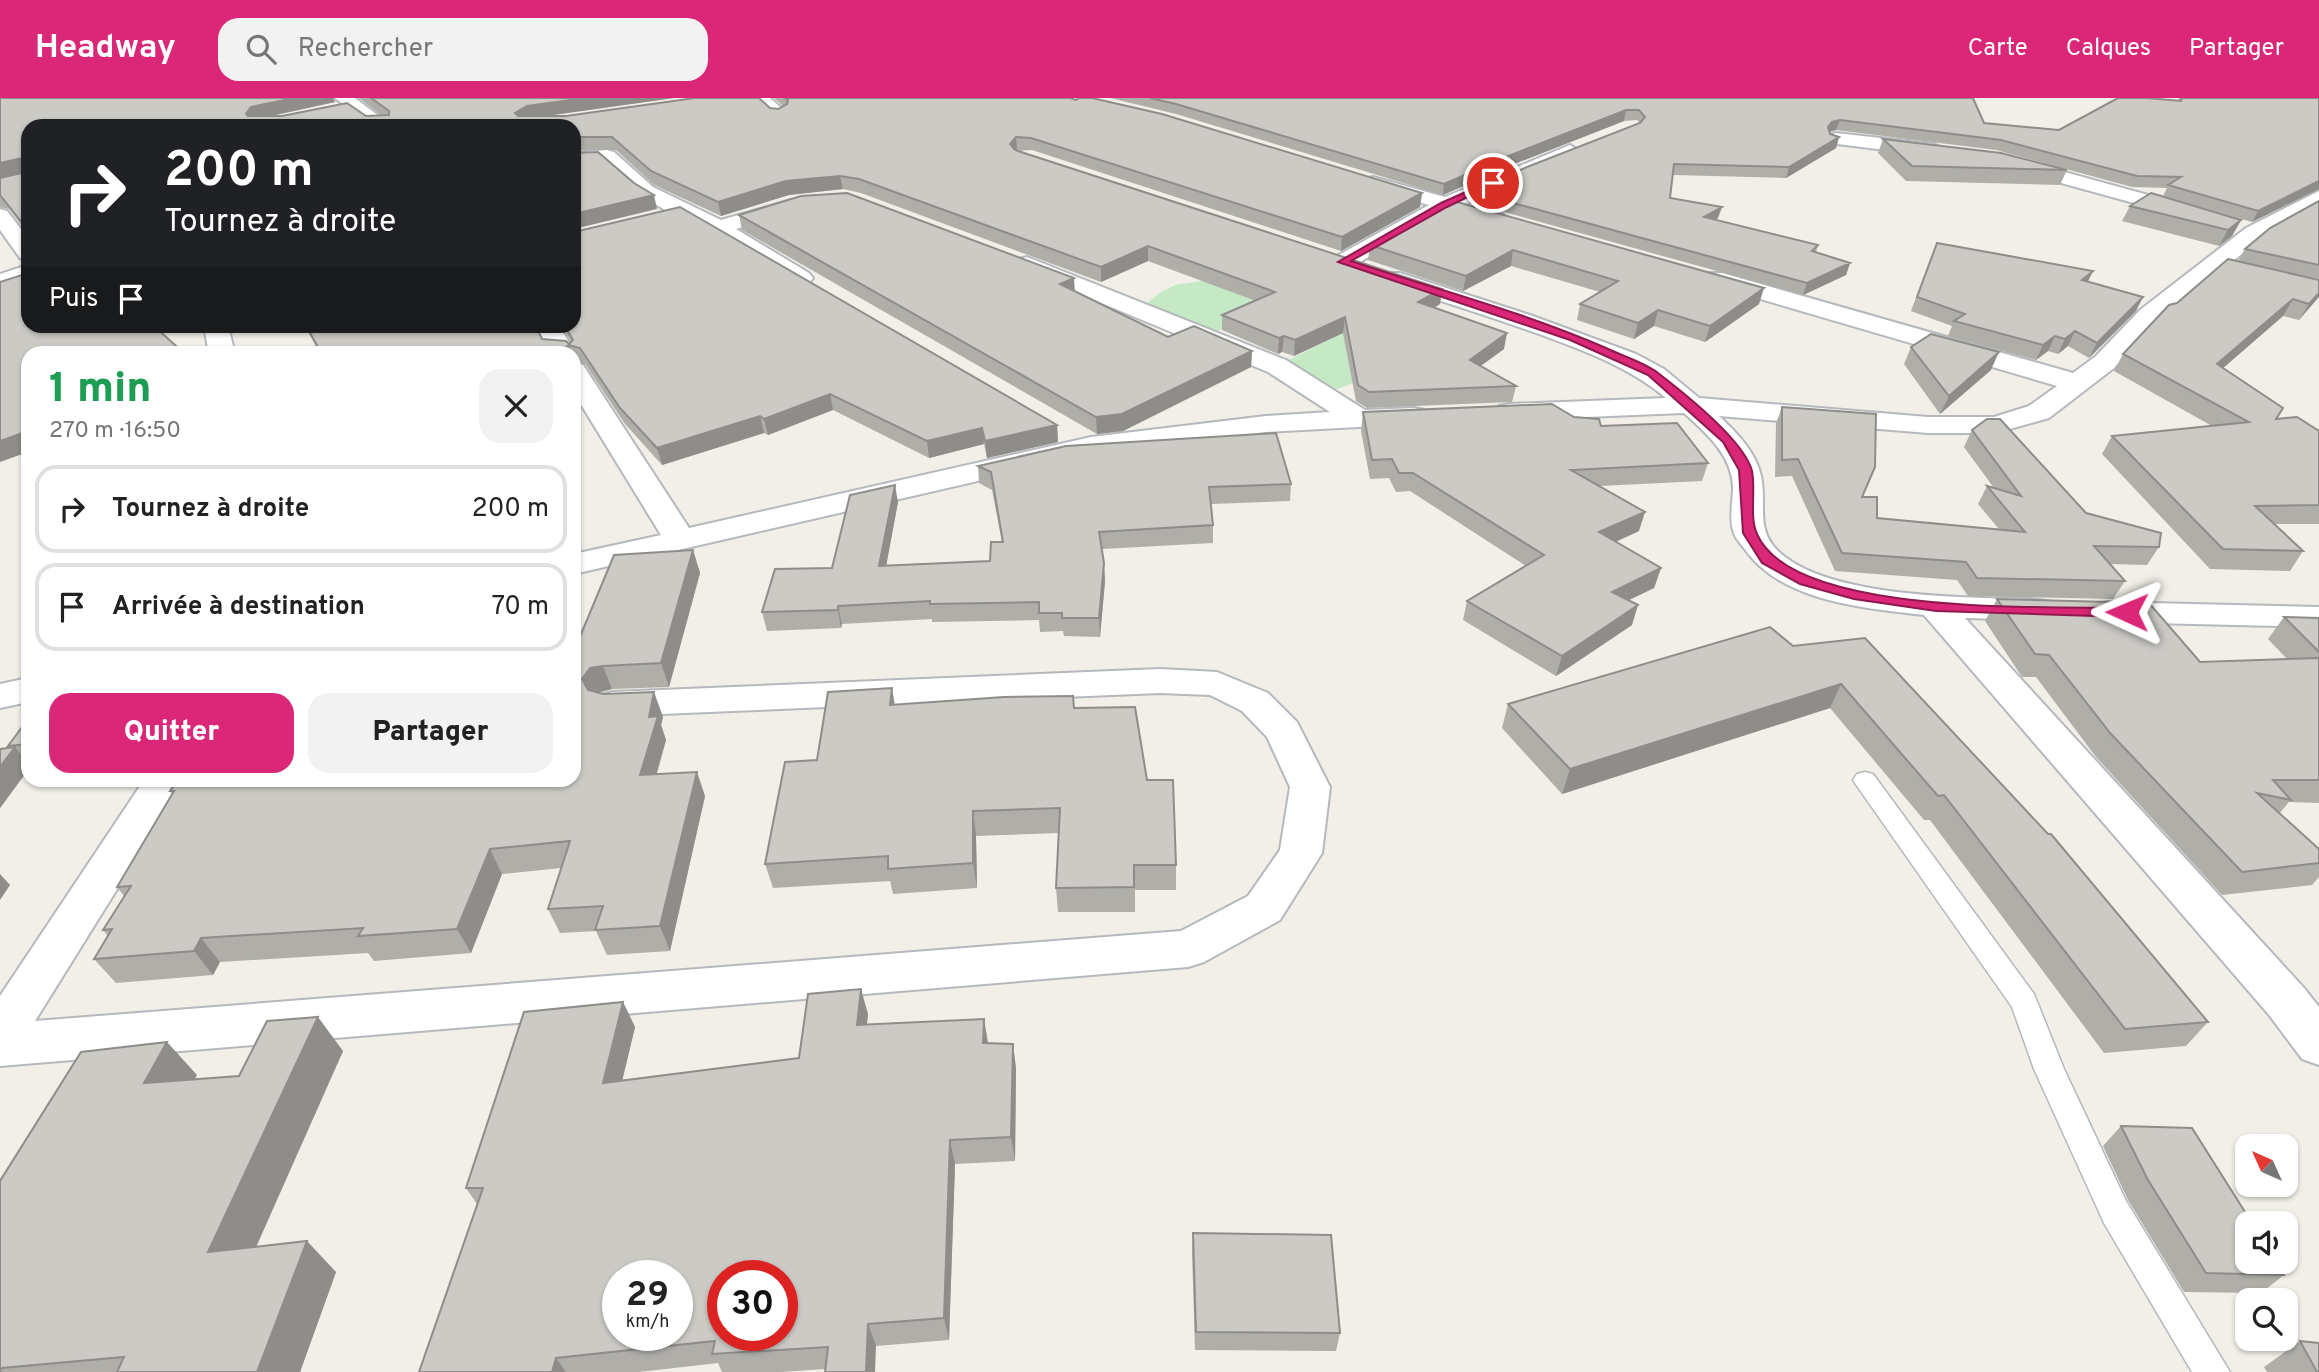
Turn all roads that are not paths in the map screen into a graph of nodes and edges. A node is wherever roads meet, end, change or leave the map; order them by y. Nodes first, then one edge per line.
1 (759, 98) edge
2 (349, 102) edge
3 (327, 112) edge
4 (779, 114) edge
5 (373, 119) edge
6 (1836, 139) edge
7 (1589, 144) edge
8 (1953, 152) edge
9 (581, 158) edge
10 (1996, 159) edge
11 (1358, 178) edge
12 (2319, 197) edge
13 (815, 198) edge
14 (1444, 205) junction
15 (685, 211) junction
16 (0, 215) edge
17 (648, 220) edge
18 (1516, 223) edge
19 (719, 228) junction
20 (2255, 233) junction
21 (21, 244) edge
22 (1001, 253) edge
23 (1317, 254) edge
24 (1343, 262) junction
25 (2217, 265) junction
26 (2243, 271) edge
27 (1695, 272) edge
28 (21, 274) edge
29 (0, 282) edge
30 (817, 287) edge
31 (581, 383) edge
32 (2077, 383) junction
33 (1688, 405) junction
34 (1478, 413) edge
35 (1438, 415) edge
36 (1358, 418) junction
37 (1056, 426) edge
38 (1091, 446) junction
39 (680, 538) junction
40 (581, 562) edge
41 (1936, 607) junction
42 (2319, 617) edge
43 (21, 692) edge
44 (0, 696) edge
45 (613, 704) edge
46 (1865, 780) dead end
47 (160, 787) edge
48 (0, 1036) edge
49 (2319, 1044) edge
50 (0, 1045) edge
51 (2212, 1372) edge

1 - 4 street
2 - 3 street
2 - 5 street
6 - 8 street
7 - 14 street
9 - 15 street
10 - 20 street
11 - 14 street
12 - 20 street
13 - 19 street
14 - 18 street
14 - 24 street
15 - 17 street
15 - 19 street
16 - 21 street
19 - 30 street
20 - 25 street
22 - 36 street
23 - 24 street
24 - 33 street
25 - 26 street
25 - 32 street
27 - 32 street
28 - 29 street
31 - 39 street
32 - 33 street
33 - 34 street
33 - 41 street
35 - 36 street
36 - 38 street
37 - 38 street
38 - 39 street
39 - 40 street
41 - 42 street
41 - 49 street
43 - 44 street
45 - 50 street
46 - 51 lane
47 - 48 street

